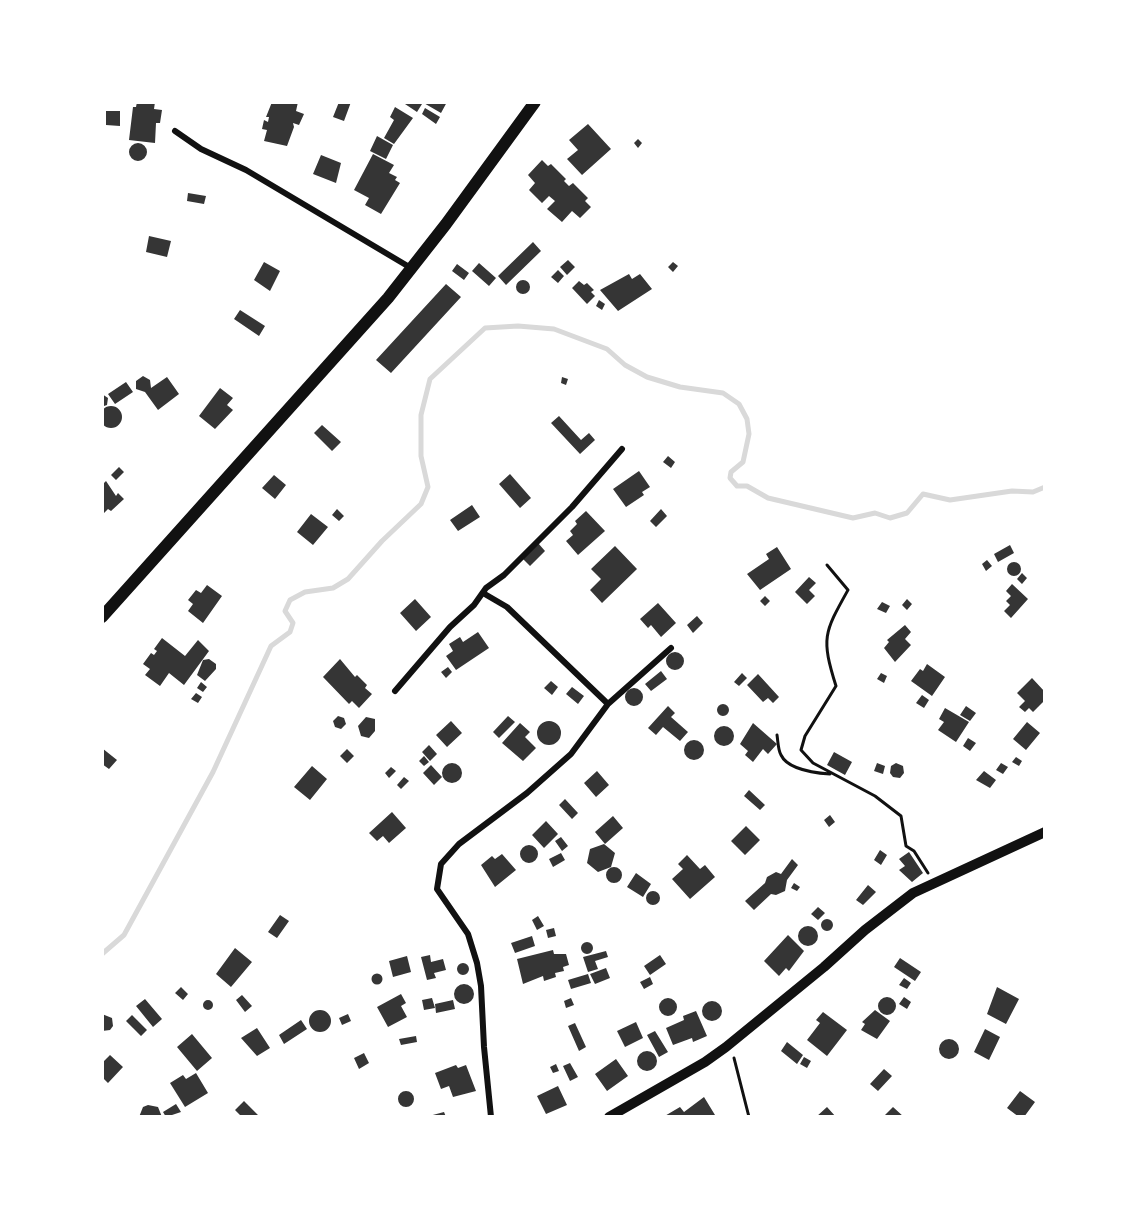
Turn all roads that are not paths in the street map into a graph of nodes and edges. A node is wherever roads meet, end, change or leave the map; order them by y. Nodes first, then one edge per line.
1 (535, 102) edge
2 (175, 131) dead end
3 (411, 269) junction
4 (622, 449) dead end
5 (483, 593) junction
6 (102, 617) edge
7 (671, 648) dead end
8 (396, 691) dead end
9 (608, 704) junction
10 (1045, 832) edge
11 (492, 1117) edge
12 (609, 1117) edge

1 - 3 main road
2 - 3 street
3 - 6 main road
4 - 5 street
5 - 8 street
5 - 9 street
7 - 9 street
9 - 11 street
10 - 12 street

